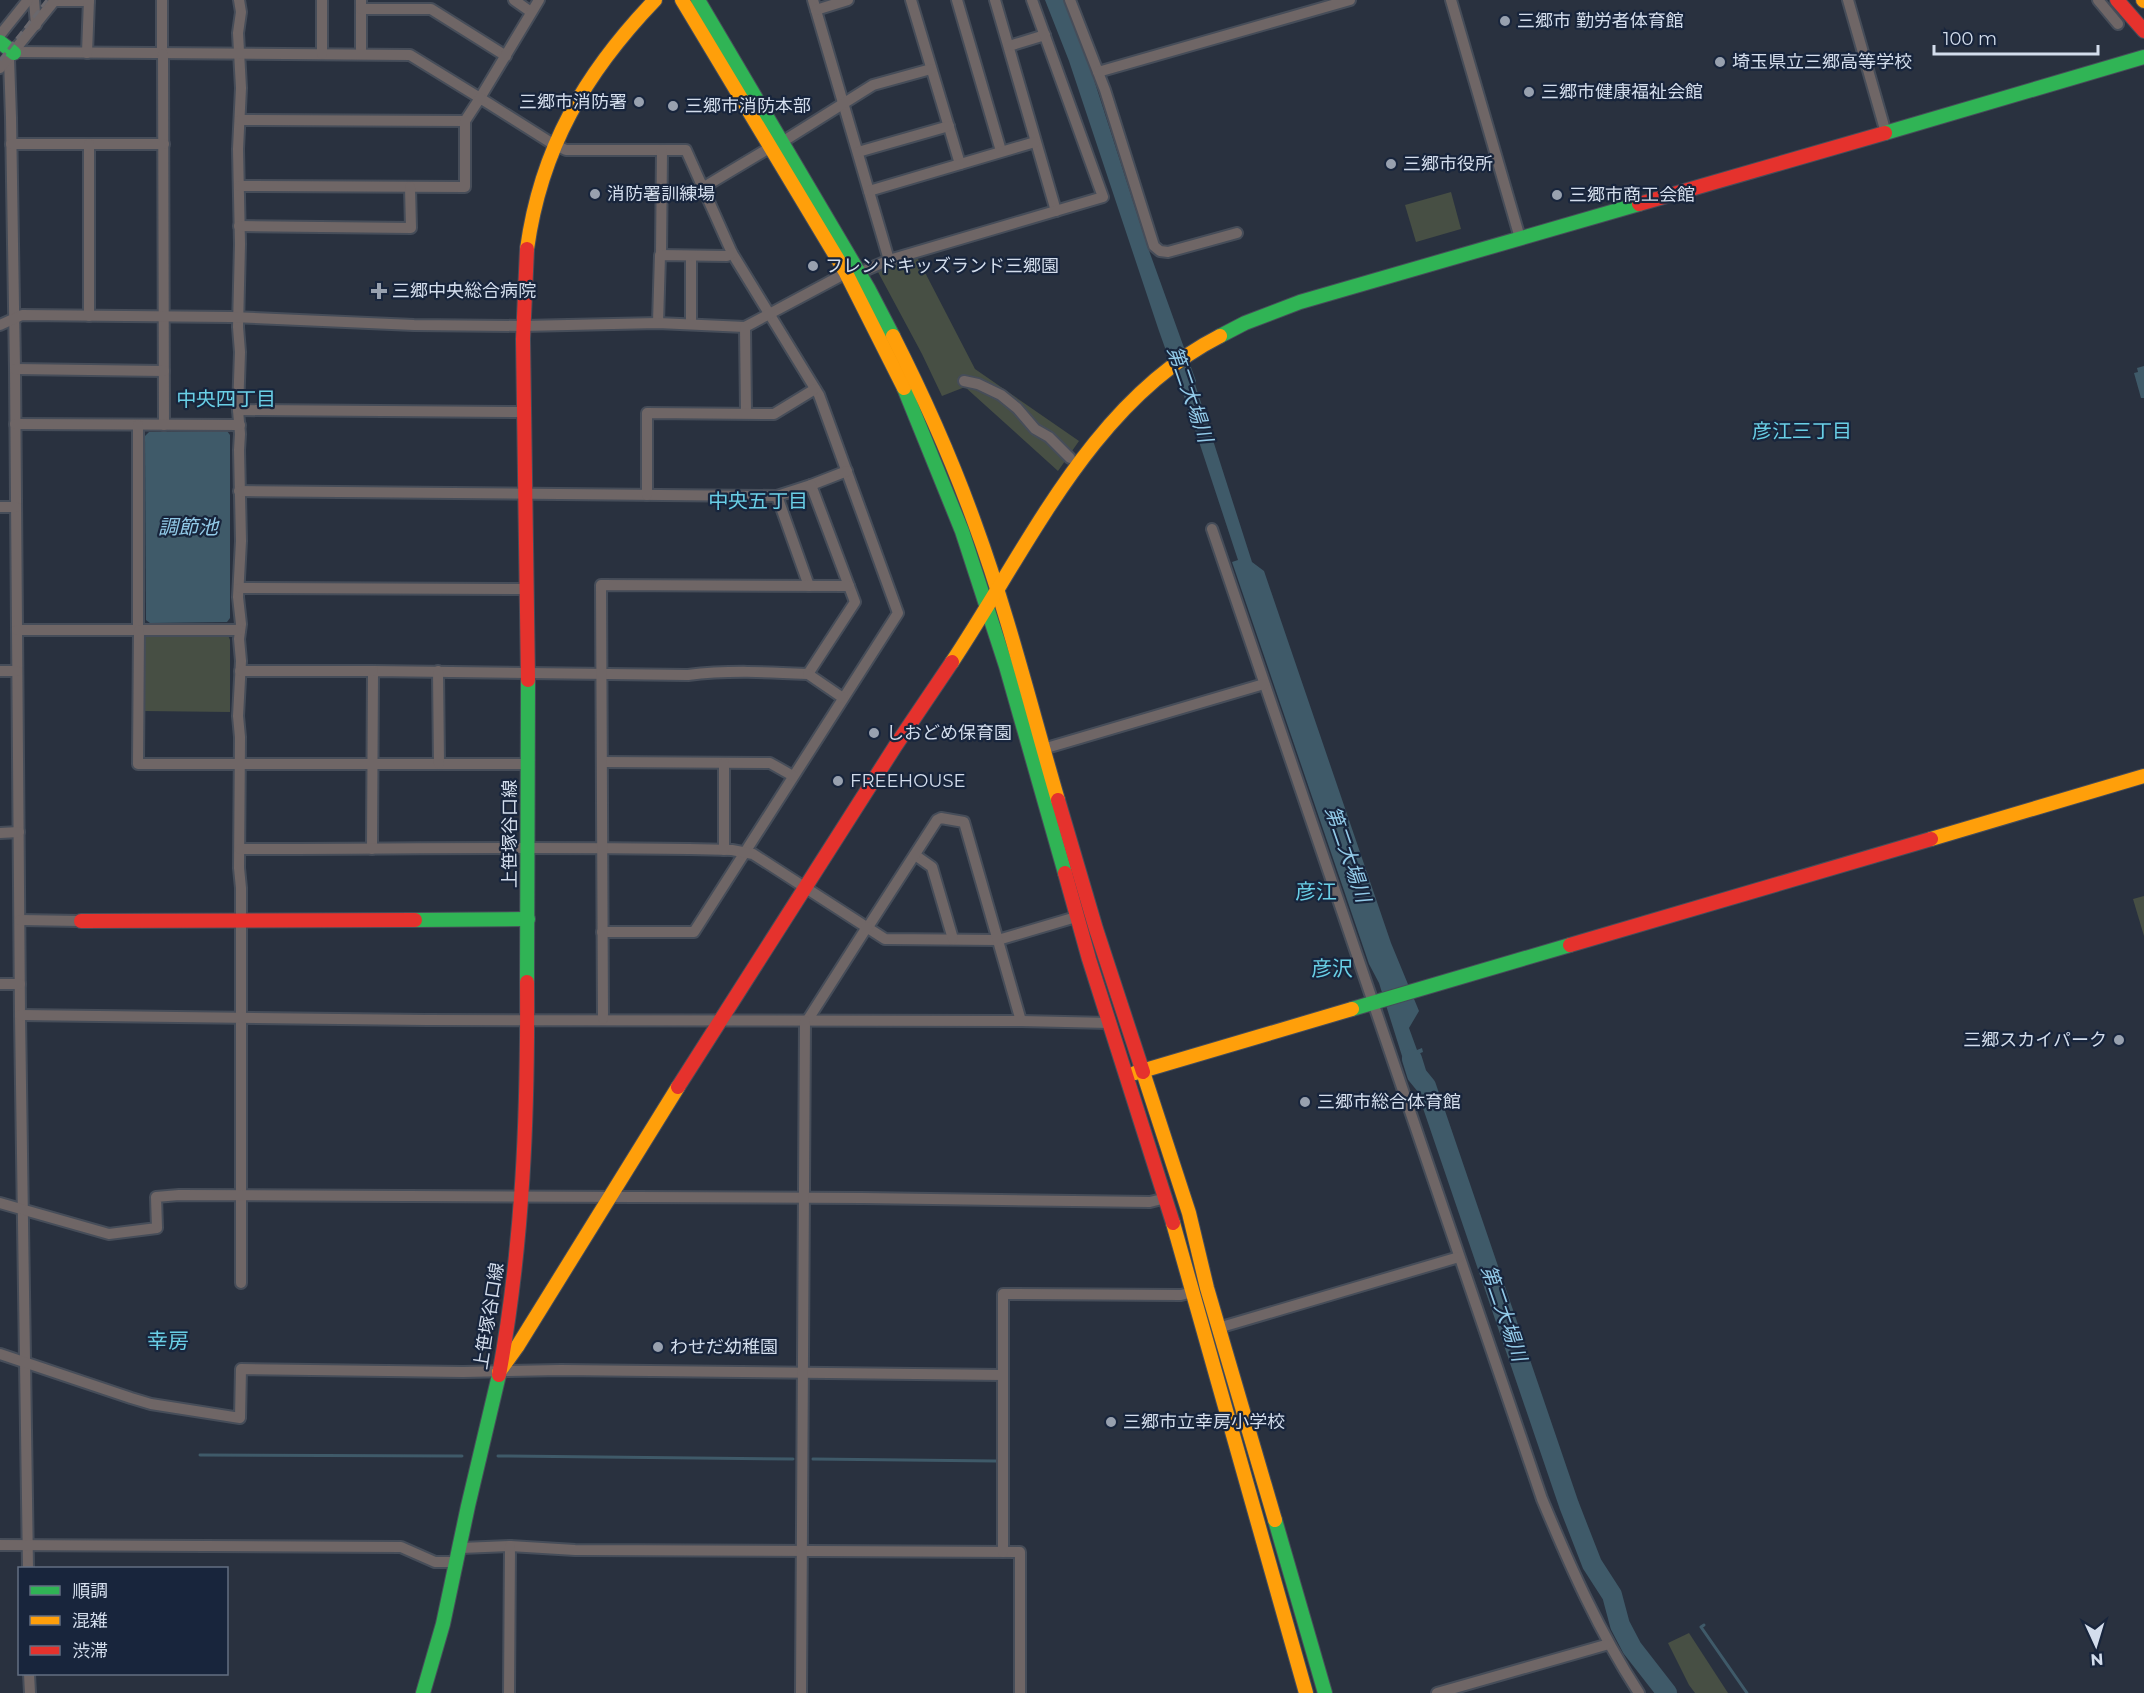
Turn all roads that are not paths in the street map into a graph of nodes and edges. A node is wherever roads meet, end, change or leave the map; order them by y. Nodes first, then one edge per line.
1 (28, 0) edge
2 (34, 0) edge
3 (89, 0) edge
4 (162, 0) edge
5 (239, 0) edge
6 (322, 0) edge
7 (514, 0) edge
8 (538, 0) edge
9 (654, 0) edge
10 (682, 0) edge
11 (698, 0) edge
12 (848, 0) edge
13 (912, 0) edge
14 (957, 0) edge
15 (995, 0) edge
16 (1032, 0) edge
17 (1071, 0) edge
18 (1350, 0) edge
19 (1451, 0) edge
20 (1848, 0) edge
21 (2098, 0) edge
22 (54, 1) edge
23 (2121, 1) edge
24 (361, 4) edge
25 (815, 5) edge
26 (531, 12) junction
27 (2144, 12) edge
28 (2118, 24) dead end
29 (36, 25) junction
30 (2144, 31) edge
31 (0, 35) edge
32 (1045, 35) junction
33 (0, 42) edge
34 (1009, 46) junction
35 (87, 53) junction
36 (163, 54) junction
37 (240, 54) junction
38 (322, 54) junction
39 (361, 54) junction
40 (12, 55) junction
41 (506, 56) junction
42 (2144, 57) edge
43 (0, 68) edge
44 (932, 69) junction
45 (1098, 72) junction
46 (480, 98) junction
47 (843, 104) junction
48 (6, 118) edge
49 (240, 120) junction
50 (465, 121) junction
51 (949, 126) junction
52 (1886, 133) junction
53 (1035, 142) junction
54 (11, 144) junction
55 (89, 144) junction
56 (164, 144) junction
57 (554, 144) junction
58 (777, 144) junction
59 (662, 150) junction
60 (1001, 151) junction
61 (858, 152) junction
62 (960, 164) junction
63 (239, 186) junction
64 (410, 187) junction
65 (704, 187) junction
66 (869, 190) junction
67 (12, 207) junction
68 (0, 208) edge
69 (1056, 211) junction
70 (239, 226) junction
71 (1238, 233) dead end
72 (1520, 238) junction
73 (732, 253) junction
74 (662, 255) junction
75 (691, 255) junction
76 (889, 260) junction
77 (853, 273) junction
78 (771, 314) junction
79 (88, 316) junction
80 (14, 317) junction
81 (164, 317) junction
82 (239, 317) junction
83 (658, 322) junction
84 (691, 324) junction
85 (0, 325) edge
86 (523, 326) junction
87 (745, 327) junction
88 (15, 369) junction
89 (164, 371) junction
90 (964, 381) dead end
91 (815, 388) junction
92 (238, 410) junction
93 (523, 412) junction
94 (746, 413) junction
95 (15, 424) junction
96 (138, 425) junction
97 (164, 425) junction
98 (240, 425) junction
99 (1070, 458) dead end
100 (847, 471) junction
101 (812, 484) junction
102 (239, 491) junction
103 (524, 495) junction
104 (647, 495) junction
105 (777, 496) junction
106 (0, 507) edge
107 (16, 507) junction
108 (1212, 530) dead end
109 (809, 586) junction
110 (849, 586) junction
111 (240, 588) junction
112 (525, 589) junction
113 (997, 590) junction
114 (988, 608) junction
115 (17, 630) junction
116 (139, 630) junction
117 (240, 630) junction
118 (0, 671) edge
119 (17, 671) junction
120 (240, 671) junction
121 (373, 671) junction
122 (438, 671) junction
123 (528, 672) junction
124 (602, 674) junction
125 (808, 675) junction
126 (1264, 684) junction
127 (843, 698) junction
128 (1043, 749) junction
129 (602, 762) junction
130 (240, 763) junction
131 (724, 763) junction
132 (372, 764) junction
133 (439, 764) junction
134 (528, 764) junction
135 (793, 776) junction
136 (2144, 776) edge
137 (19, 832) junction
138 (0, 833) edge
139 (527, 848) junction
140 (602, 848) junction
141 (240, 849) junction
142 (372, 849) junction
143 (724, 850) junction
144 (746, 851) junction
145 (915, 855) junction
146 (806, 888) junction
147 (1076, 917) junction
148 (240, 919) junction
149 (528, 919) junction
150 (20, 920) junction
151 (81, 921) joint
152 (867, 927) junction
153 (603, 932) junction
154 (953, 939) junction
155 (999, 940) junction
156 (0, 984) edge
157 (20, 984) junction
158 (1378, 1001) junction
159 (20, 1015) junction
160 (242, 1017) junction
161 (527, 1019) junction
162 (603, 1019) junction
163 (721, 1020) junction
164 (806, 1021) junction
165 (1021, 1021) junction
166 (1110, 1023) junction
167 (1143, 1071) junction
168 (1126, 1076) junction
169 (242, 1196) junction
170 (521, 1197) junction
171 (608, 1198) junction
172 (803, 1198) junction
173 (1166, 1198) junction
174 (0, 1203) edge
175 (24, 1209) junction
176 (1459, 1257) junction
177 (241, 1283) dead end
178 (1192, 1292) junction
179 (1218, 1328) junction
180 (0, 1354) edge
181 (26, 1363) junction
182 (499, 1372) junction
183 (803, 1373) junction
184 (1003, 1375) junction
185 (0, 1545) edge
186 (28, 1545) junction
187 (510, 1546) junction
188 (460, 1548) junction
189 (802, 1550) junction
190 (1003, 1552) junction
191 (458, 1562) junction
192 (28, 1567) edge
193 (1609, 1644) junction
194 (29, 1675) edge
195 (30, 1693) edge
196 (423, 1693) edge
197 (509, 1693) edge
198 (801, 1693) edge
199 (1020, 1693) edge
200 (1306, 1693) edge
201 (1324, 1693) edge
202 (1437, 1693) edge
203 (1639, 1693) edge

1 - 31 street
2 - 29 street
3 - 22 street
3 - 35 street
4 - 36 street
5 - 37 street
6 - 38 street
7 - 26 street
8 - 26 street
9 - 57 main road, 上笹塚谷口線
10 - 58 main road
11 - 58 main road
12 - 25 street
13 - 44 street
14 - 60 street
15 - 34 street
16 - 32 street
17 - 45 street
18 - 45 street
19 - 72 street
20 - 52 street
21 - 28 street
22 - 29 street
23 - 27 main road
23 - 30 main road
24 - 39 street
24 - 41 street
25 - 47 street
26 - 41 street
29 - 40 street
32 - 34 street
32 - 69 street
33 - 40 main road
34 - 53 street
35 - 36 street
35 - 40 street
36 - 37 street
36 - 56 street
37 - 38 street
37 - 49 street
38 - 39 street
39 - 46 street
40 - 43 street
40 - 48 street
41 - 46 street
42 - 52 main road
44 - 47 street
44 - 51 street
45 - 71 street
46 - 50 street
46 - 57 street
47 - 58 street
47 - 61 street
48 - 54 street
49 - 50 street
49 - 63 street
50 - 64 street
51 - 61 street
51 - 62 street
52 - 72 main road
53 - 60 street
53 - 69 street
54 - 55 street
54 - 67 street
55 - 56 street
55 - 79 street
56 - 81 street
57 - 59 street
57 - 86 main road, 上笹塚谷口線
58 - 65 street
58 - 77 main road
59 - 65 street
59 - 74 street
60 - 62 street
61 - 66 street
62 - 66 street
63 - 64 street
63 - 70 street
64 - 70 street
65 - 73 street
66 - 76 street
67 - 68 street
67 - 80 street
69 - 76 street
70 - 82 street
72 - 113 main road
73 - 75 street
73 - 78 street
74 - 75 street
74 - 83 street
75 - 84 street
76 - 77 street
77 - 78 street
77 - 113 main road
77 - 114 main road
78 - 87 street
78 - 91 street
79 - 80 street
79 - 81 street
80 - 85 street
80 - 88 street
81 - 82 street
81 - 89 street
82 - 86 street
82 - 92 street
83 - 84 street
83 - 86 street
84 - 87 street
86 - 93 main road, 上笹塚谷口線
87 - 94 street
88 - 89 street
88 - 95 street
89 - 97 street
90 - 99 street
91 - 94 street
91 - 100 street
92 - 93 street
92 - 98 street
93 - 103 main road, 上笹塚谷口線
94 - 104 street
95 - 96 street
95 - 107 street
96 - 97 street
96 - 116 street
97 - 98 street
98 - 102 street
100 - 101 street
100 - 127 street
101 - 105 street
101 - 110 street
102 - 103 street
102 - 111 street
103 - 104 street
103 - 112 main road, 上笹塚谷口線
104 - 105 street
105 - 109 street
106 - 107 street
107 - 115 street
108 - 126 street
109 - 110 street
109 - 124 street
110 - 125 street
111 - 112 street
111 - 117 street
112 - 123 main road, 上笹塚谷口線
113 - 114 main road
113 - 128 main road
114 - 146 main road
114 - 147 main road
115 - 116 street
115 - 119 street
116 - 117 street
116 - 130 street
117 - 120 street
118 - 119 street
119 - 137 street
120 - 121 street
120 - 130 street
121 - 122 street
121 - 132 street
122 - 123 street
122 - 133 street
123 - 124 street
123 - 134 main road, 上笹塚谷口線
124 - 125 street
124 - 129 street
125 - 127 street
126 - 128 street
126 - 158 street
127 - 135 street
128 - 167 main road
129 - 131 street
129 - 140 street
130 - 132 street
130 - 141 street
131 - 135 street
131 - 143 street
132 - 133 street
132 - 142 street
133 - 134 street
134 - 139 main road, 上笹塚谷口線
135 - 144 street
136 - 158 main road
137 - 138 street
137 - 150 street
139 - 140 street
139 - 142 street
139 - 149 main road, 上笹塚谷口線
140 - 143 street
140 - 153 street
141 - 142 street
141 - 148 street
143 - 144 street
144 - 146 street
144 - 153 street
145 - 152 street
145 - 154 street
145 - 155 street
146 - 152 street
146 - 163 main road
147 - 155 street
147 - 166 main road
148 - 149 main road
148 - 151 main road
148 - 160 street
149 - 161 main road, 上笹塚谷口線
150 - 151 street
150 - 157 street
152 - 154 street
152 - 164 street
153 - 162 street
154 - 155 street
155 - 165 street
156 - 157 street
157 - 159 street
158 - 167 main road
158 - 176 street
159 - 160 street
159 - 175 street
160 - 161 street
160 - 169 street
161 - 162 street
161 - 170 main road, 上笹塚谷口線
162 - 163 street
163 - 164 street
163 - 171 main road
164 - 165 street
164 - 172 street
165 - 166 street
166 - 168 main road
167 - 168 main road
167 - 179 main road
168 - 173 main road
169 - 170 street
169 - 175 street
169 - 177 street
170 - 171 street
170 - 182 main road, 上笹塚谷口線
171 - 172 street
171 - 182 main road
172 - 173 street
172 - 183 street
173 - 178 main road
174 - 175 street
175 - 181 street
176 - 179 street
176 - 193 street
178 - 184 street
178 - 200 main road
179 - 201 main road
180 - 181 street
181 - 182 street
181 - 186 street
182 - 183 street
182 - 188 main road, 上笹塚谷口線
183 - 184 street
183 - 189 street
184 - 190 street
185 - 186 street
186 - 191 street
186 - 192 street
187 - 188 street
187 - 189 street
187 - 197 street
188 - 191 main road, 上笹塚谷口線
189 - 190 street
189 - 198 street
190 - 199 street
191 - 196 main road, 上笹塚谷口線
193 - 202 street
193 - 203 street
194 - 195 street

